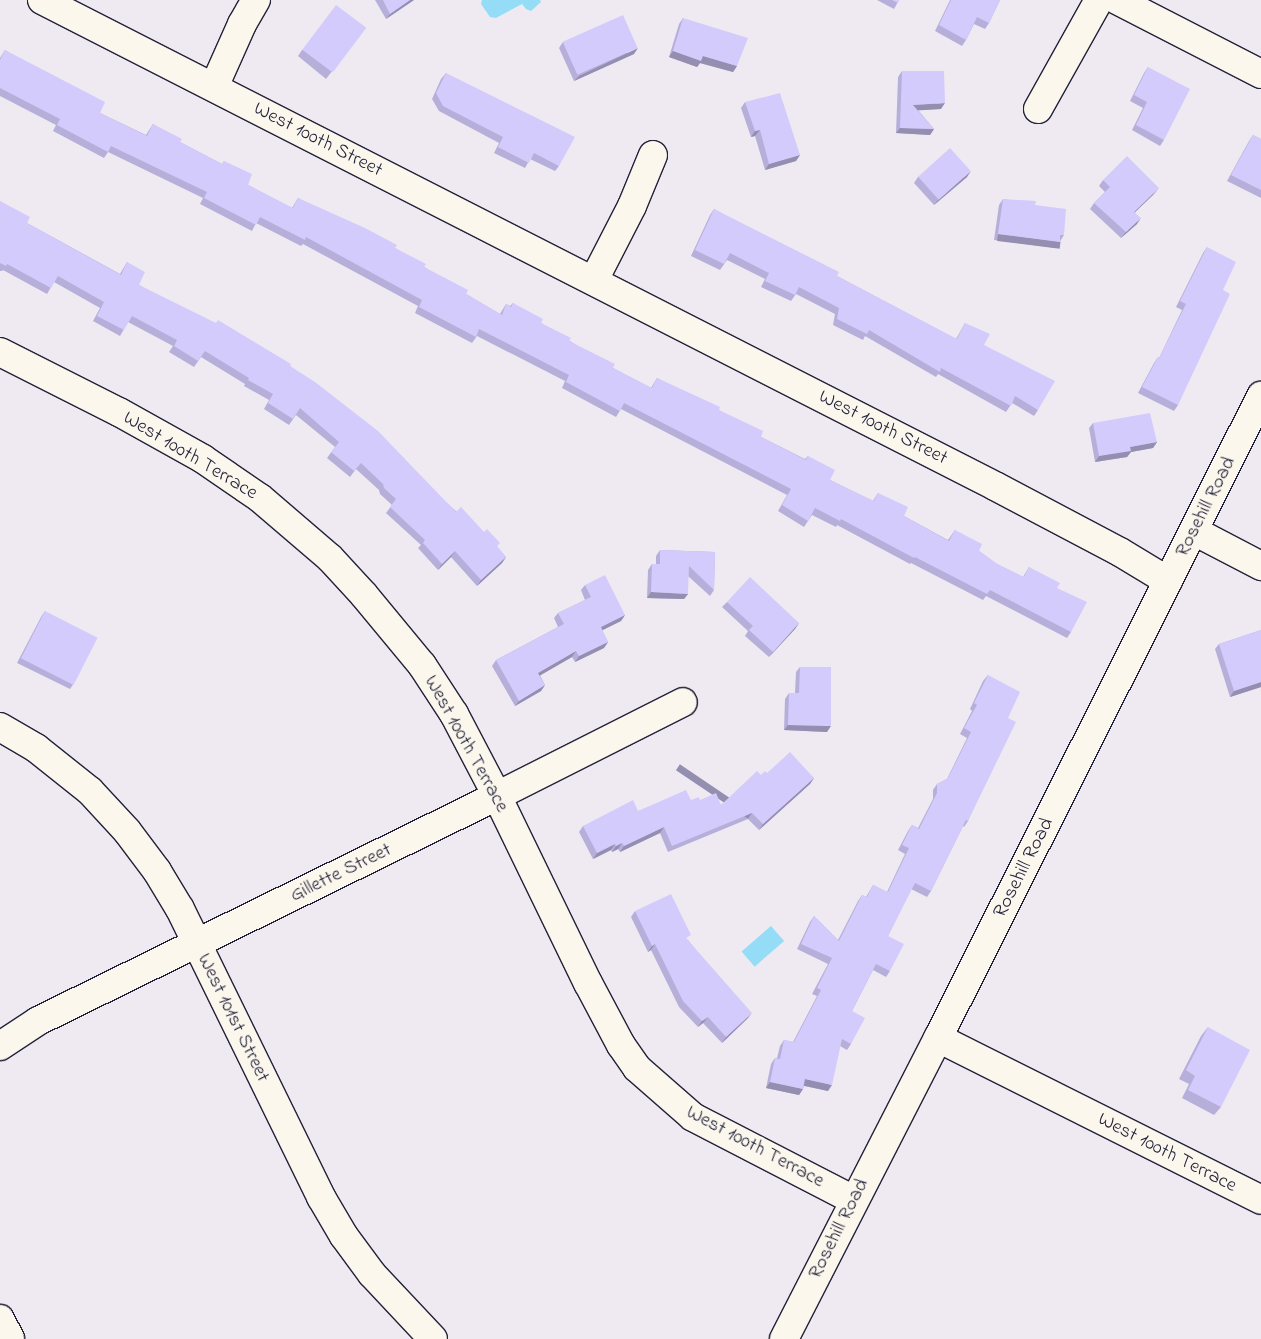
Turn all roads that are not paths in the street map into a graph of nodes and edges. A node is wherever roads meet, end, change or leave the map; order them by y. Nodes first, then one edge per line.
1 (42, 0) edge
2 (256, 0) edge
3 (1099, 0) edge
4 (1117, 0) edge
5 (1261, 74) edge
6 (214, 87) junction
7 (1038, 108) dead end
8 (653, 155) dead end
9 (594, 280) junction
10 (0, 352) edge
11 (1261, 396) edge
12 (1194, 531) junction
13 (1261, 566) edge
14 (1168, 581) junction
15 (683, 702) dead end
16 (0, 727) edge
17 (497, 796) junction
18 (197, 943) junction
19 (938, 1038) junction
20 (0, 1046) edge
21 (1259, 1194) edge
22 (854, 1200) junction
23 (0, 1319) edge
24 (10, 1339) edge
25 (433, 1339) edge
26 (784, 1339) edge

1 - 6 street, West 100th Street
2 - 6 street
3 - 7 street
4 - 5 street
6 - 9 street, West 100th Street
8 - 9 street
9 - 14 street, West 100th Street
10 - 17 street, West 100th Terrace
11 - 12 street, Rosehill Road
12 - 13 street
12 - 14 street, Rosehill Road
14 - 19 street, Rosehill Road
15 - 17 street, Gillette Street
16 - 18 street, West 101st Street
17 - 18 street, Gillette Street
17 - 22 street, West 100th Terrace
18 - 20 street, Gillette Street
18 - 25 street, West 101st Street
19 - 21 street, West 100th Terrace
19 - 22 street, Rosehill Road
22 - 26 street, Rosehill Road
23 - 24 street

